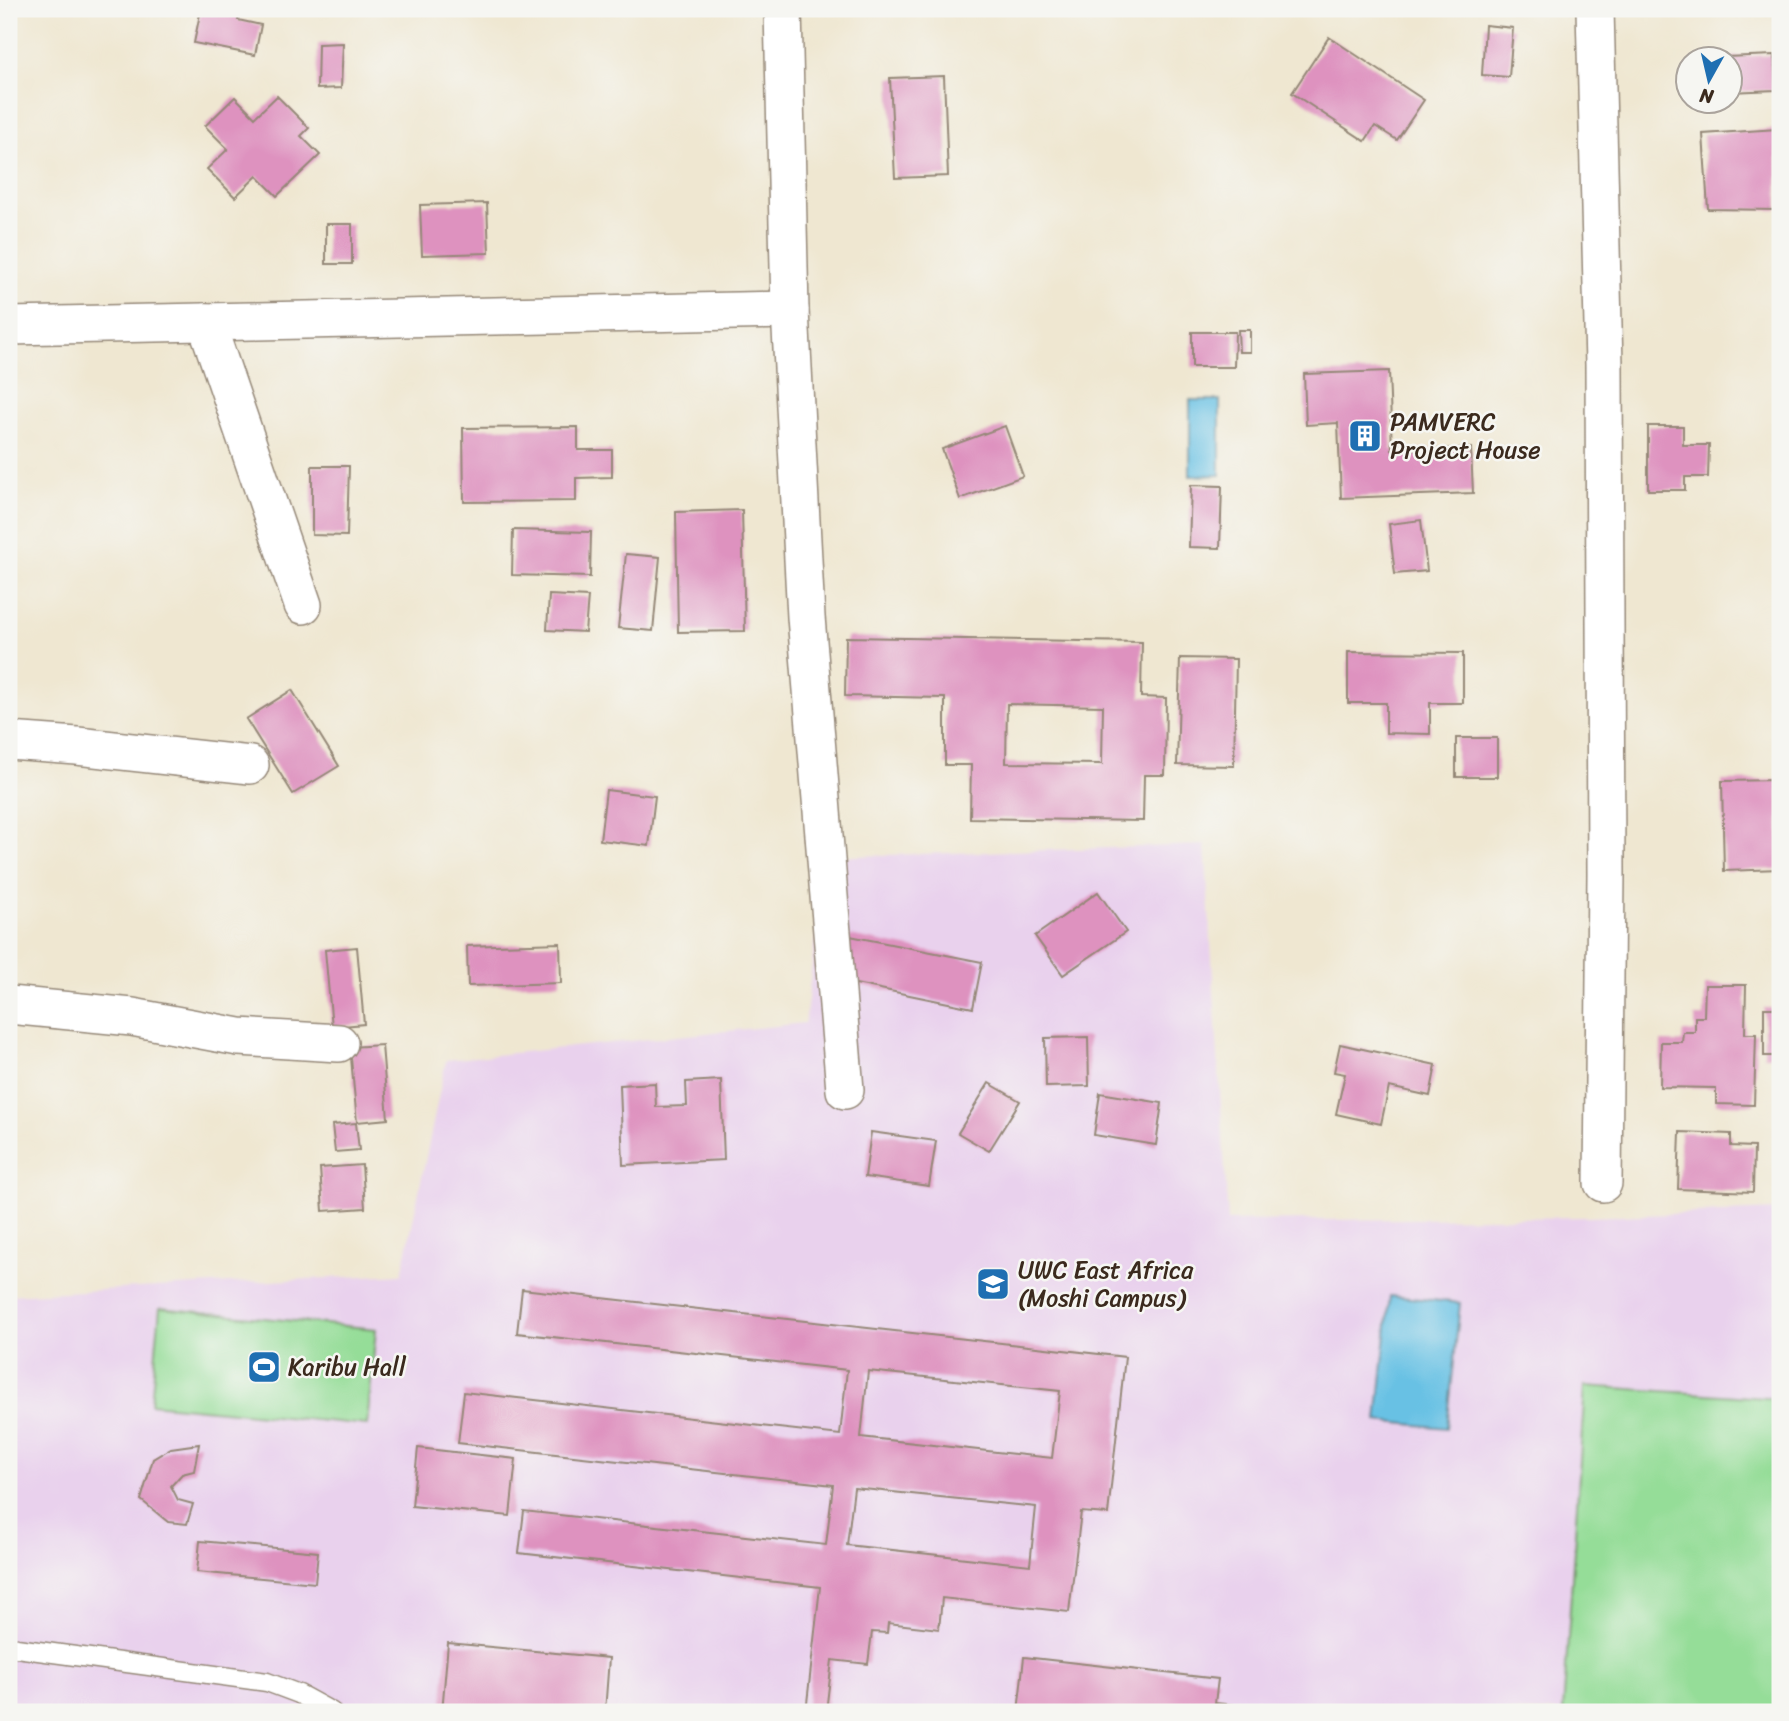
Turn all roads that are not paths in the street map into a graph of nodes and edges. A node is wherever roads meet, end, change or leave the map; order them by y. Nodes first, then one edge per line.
1 (783, 9) edge
2 (1595, 9) edge
3 (790, 310) junction
4 (206, 322) junction
5 (9, 326) edge
6 (303, 605) dead end
7 (9, 741) edge
8 (250, 765) dead end
9 (9, 1005) edge
10 (339, 1043) dead end
11 (845, 1090) dead end
12 (1603, 1182) dead end
13 (9, 1647) edge
14 (332, 1712) edge

1 - 3 street
2 - 12 street
3 - 4 street
3 - 11 street
4 - 5 street
4 - 6 street
7 - 8 street
9 - 10 street
13 - 14 lane

